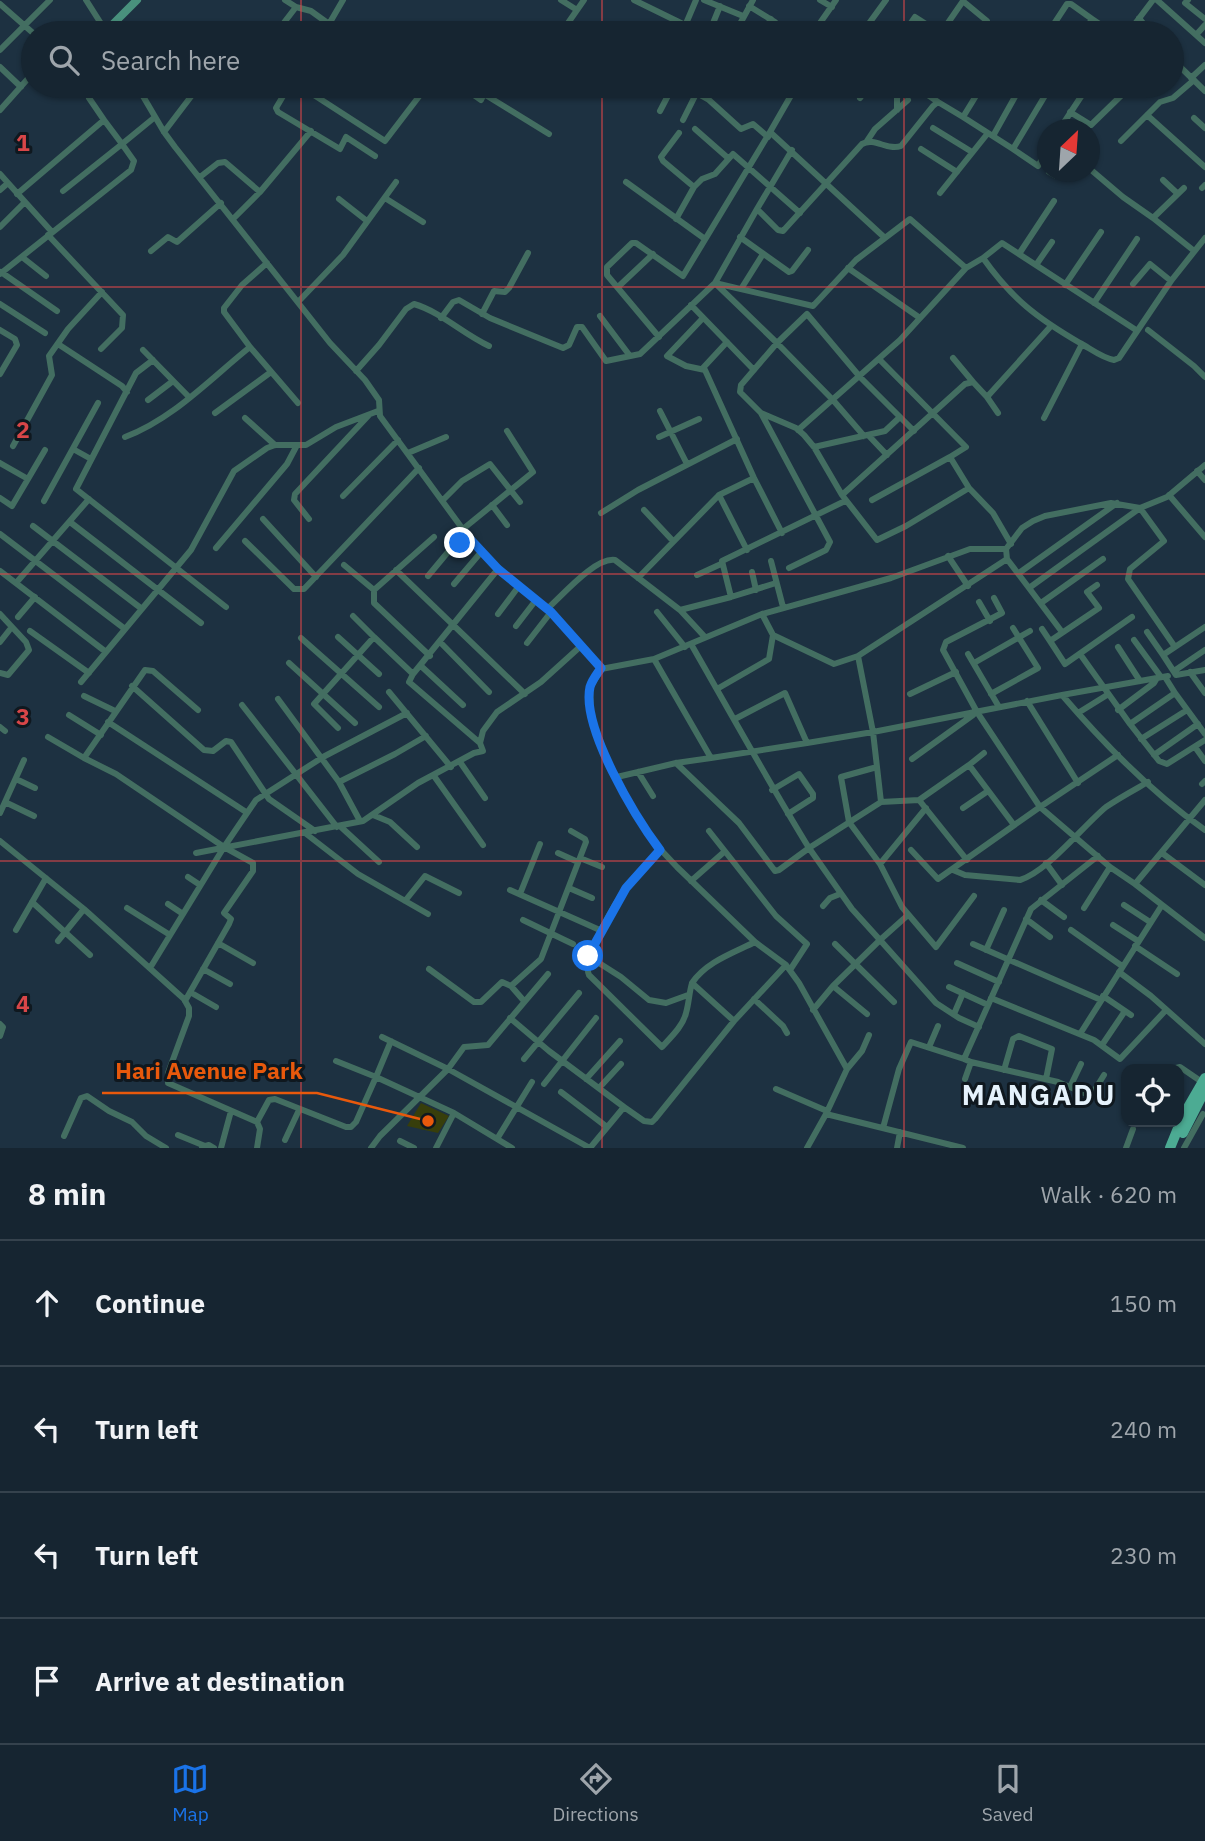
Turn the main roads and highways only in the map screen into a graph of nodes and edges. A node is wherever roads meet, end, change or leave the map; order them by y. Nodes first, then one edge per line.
1 (1204, 1083) edge
2 (1177, 1146) edge

1 - 2 main road

